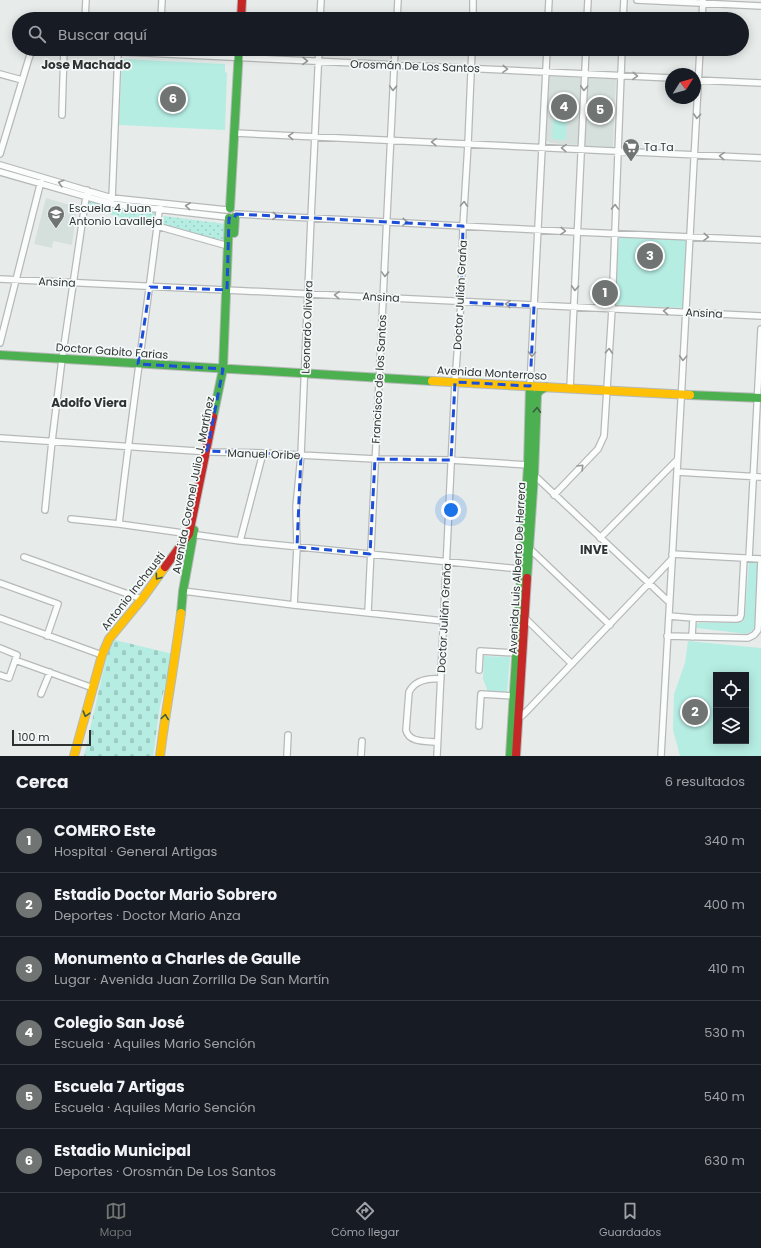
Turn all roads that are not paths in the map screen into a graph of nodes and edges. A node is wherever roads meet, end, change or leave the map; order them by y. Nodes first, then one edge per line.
1 (86, 0) edge
2 (162, 0) edge
3 (242, 0) edge
4 (321, 0) edge
5 (398, 0) edge
6 (473, 0) edge
7 (549, 0) edge
8 (588, 0) edge
9 (624, 0) edge
10 (637, 0) edge
11 (703, 2) edge
12 (761, 6) edge
13 (85, 12) edge
14 (161, 12) edge
15 (241, 12) edge
16 (320, 12) edge
17 (397, 12) edge
18 (473, 12) edge
19 (548, 12) edge
20 (587, 12) edge
21 (624, 12) edge
22 (702, 12) edge
23 (32, 56) edge
24 (63, 56) edge
25 (118, 56) edge
26 (239, 56) edge
27 (265, 56) edge
28 (318, 56) edge
29 (395, 56) edge
30 (472, 56) edge
31 (546, 56) edge
32 (585, 56) edge
33 (622, 56) edge
34 (699, 56) edge
35 (318, 62) junction
36 (394, 65) junction
37 (472, 68) junction
38 (698, 68) edge
39 (545, 71) junction
40 (584, 73) junction
41 (0, 74) edge
42 (621, 75) junction
43 (665, 78) edge
44 (22, 80) junction
45 (701, 80) edge
46 (761, 83) edge
47 (696, 104) edge
48 (62, 115) dead end
49 (235, 133) junction
50 (315, 137) junction
51 (391, 140) junction
52 (468, 144) junction
53 (542, 147) junction
54 (580, 149) junction
55 (618, 151) junction
56 (0, 154) edge
57 (695, 154) junction
58 (761, 158) edge
59 (0, 165) edge
60 (0, 172) edge
61 (41, 180) junction
62 (87, 193) junction
63 (112, 198) junction
64 (160, 203) junction
65 (112, 204) junction
66 (159, 210) junction
67 (231, 214) junction
68 (311, 218) junction
69 (387, 221) junction
70 (157, 226) junction
71 (463, 226) junction
72 (538, 230) junction
73 (577, 232) junction
74 (614, 233) junction
75 (691, 236) junction
76 (761, 240) edge
77 (228, 246) junction
78 (0, 279) edge
79 (16, 280) junction
80 (74, 283) junction
81 (150, 287) junction
82 (229, 290) junction
83 (308, 294) junction
84 (384, 298) junction
85 (461, 302) junction
86 (534, 306) junction
87 (574, 308) junction
88 (612, 309) junction
89 (686, 312) junction
90 (761, 316) edge
91 (761, 329) edge
92 (0, 343) edge
93 (0, 355) edge
94 (62, 359) junction
95 (138, 364) junction
96 (225, 369) junction
97 (305, 374) junction
98 (379, 378) junction
99 (455, 382) junction
100 (530, 386) junction
101 (546, 386) junction
102 (570, 388) junction
103 (606, 390) junction
104 (681, 394) junction
105 (760, 398) edge
106 (0, 438) edge
107 (52, 441) junction
108 (127, 447) junction
109 (209, 452) junction
110 (263, 453) junction
111 (301, 455) junction
112 (375, 459) junction
113 (451, 460) junction
114 (677, 460) junction
115 (528, 466) junction
116 (677, 472) junction
117 (534, 476) junction
118 (754, 477) junction
119 (761, 478) edge
120 (554, 495) junction
121 (45, 510) dead end
122 (71, 519) dead end
123 (119, 524) junction
124 (191, 534) junction
125 (600, 538) junction
126 (240, 541) junction
127 (297, 547) junction
128 (530, 548) junction
129 (370, 554) junction
130 (24, 557) dead end
131 (672, 557) junction
132 (747, 558) junction
133 (761, 559) edge
134 (446, 562) junction
135 (521, 569) junction
136 (0, 583) edge
137 (649, 584) junction
138 (183, 592) junction
139 (142, 599) junction
140 (669, 602) junction
141 (294, 605) junction
142 (368, 612) junction
143 (669, 616) junction
144 (0, 618) edge
145 (522, 618) junction
146 (693, 618) junction
147 (444, 620) junction
148 (610, 625) junction
149 (47, 636) junction
150 (667, 636) junction
151 (692, 637) junction
152 (0, 648) edge
153 (516, 653) junction
154 (102, 655) junction
155 (16, 657) junction
156 (572, 664) junction
157 (479, 670) dead end
158 (50, 672) junction
159 (0, 675) edge
160 (441, 679) junction
161 (94, 688) junction
162 (41, 694) dead end
163 (513, 696) junction
164 (515, 718) junction
165 (479, 726) dead end
166 (288, 735) dead end
167 (362, 742) dead end
168 (438, 742) junction
169 (74, 756) edge
170 (160, 756) edge
171 (287, 756) edge
172 (361, 756) edge
173 (437, 756) edge
174 (510, 756) edge
175 (516, 756) edge
176 (661, 756) edge

1 - 13 street
2 - 14 street
3 - 15 street
4 - 16 street
5 - 17 street
6 - 18 street
7 - 19 street
8 - 20 street
9 - 21 street
10 - 11 street
11 - 12 street
11 - 22 street
23 - 44 street
24 - 48 street
25 - 63 street
26 - 49 street, Avenida Coronel Julio J. Martínez
27 -> 35 street, Orosmán De Los Santos
28 - 35 street, Leonardo Olivera
29 - 36 street, Francisco de los Santos
30 - 37 street, Doctor Julián Graña
31 - 39 street
32 - 40 street
33 - 42 street
34 - 38 street
35 - 36 street, Orosmán De Los Santos
35 - 50 street, Leonardo Olivera
36 - 37 street, Orosmán De Los Santos
36 -> 51 street, Francisco de los Santos
37 -> 39 street, Orosmán De Los Santos
37 - 52 street, Doctor Julián Graña
39 - 40 street, Orosmán De Los Santos
39 - 53 street
40 - 42 street, Orosmán De Los Santos
40 -> 54 street
41 - 44 street
42 -> 43 street, Orosmán De Los Santos
42 - 55 street
44 - 56 street
45 - 46 street
47 -> 57 street
50 -> 49 street
49 - 67 street, Avenida Coronel Julio J. Martínez
50 - 51 street
50 - 68 street, Leonardo Olivera
52 -> 51 street
51 - 69 street, Francisco de los Santos
52 - 53 street
71 -> 52 street, Doctor Julián Graña
54 -> 53 street
53 - 72 street
54 - 55 street
54 - 73 street
55 - 57 street
74 -> 55 street
58 -> 57 street
57 - 75 street
59 - 61 street
60 - 61 street
61 - 62 street
61 - 79 street
62 - 63 street
62 - 65 street
62 - 80 street
63 - 64 street
63 - 65 street
64 - 66 street
67 -> 64 street
65 - 66 street
66 - 67 street
66 - 70 street
67 -> 68 street
67 - 77 street, Avenida Coronel Julio J. Martínez
67 - 82 street, Avenida Coronel Julio J. Martínez
68 - 69 street
68 - 83 street, Leonardo Olivera
69 -> 71 street
69 -> 84 street, Francisco de los Santos
70 - 77 street
70 - 81 street
71 - 72 street
71 - 85 street, Doctor Julián Graña
72 -> 73 street
72 - 86 street
73 - 74 street
73 -> 87 street
74 - 75 street
74 - 88 street
75 -> 76 street
75 - 89 street
77 - 82 street, Avenida Coronel Julio J. Martínez
78 - 79 street, Ansina
79 - 80 street, Ansina
79 - 92 street
80 - 81 street, Ansina
80 - 94 street
81 - 82 street, Ansina
81 - 95 street
82 - 83 street, Ansina
82 - 96 street, Avenida Coronel Julio J. Martínez
84 -> 83 street, Ansina
83 - 97 street, Leonardo Olivera
84 - 85 street, Ansina
84 - 98 street, Francisco de los Santos
86 -> 85 street, Ansina
85 - 99 street, Doctor Julián Graña
86 - 87 street, Ansina
86 -> 100 street
87 - 88 street, Ansina
87 - 102 street
89 -> 88 street, Ansina
103 -> 88 street
89 - 90 street, Ansina
89 -> 104 street
91 - 105 street
93 - 94 street, Doctor Gabito Farias
94 - 95 street, Doctor Gabito Farias
94 - 107 street
95 - 96 street, Doctor Gabito Farias
95 - 108 street
96 - 97 street, Avenida Monterroso
96 - 109 street, Avenida Coronel Julio J. Martínez
97 - 98 street, Avenida Monterroso
97 - 111 street, Leonardo Olivera
98 - 99 street, Avenida Monterroso
98 - 112 street, Francisco de los Santos
99 - 100 street, Avenida Monterroso
99 - 113 street, Doctor Julián Graña
100 - 101 street, Avenida Monterroso
100 - 115 street, Avenida Luis Alberto De Herrera
101 - 102 street, Avenida Monterroso
117 -> 101 street, Avenida Luis Alberto De Herrera
102 - 103 street, Avenida Monterroso
103 - 104 street, Avenida Monterroso
120 -> 103 street
104 - 105 street, Avenida Monterroso
104 - 114 street
105 - 118 street
106 - 107 street, Manuel Oribe
107 - 108 street, Manuel Oribe
107 - 121 street
108 - 109 street, Manuel Oribe
108 - 123 street
109 - 110 street, Manuel Oribe
109 - 124 street, Avenida Coronel Julio J. Martínez
110 - 111 street, Manuel Oribe
110 - 126 street
111 - 112 street, Manuel Oribe
111 - 127 street, Leonardo Olivera
112 - 113 street, Manuel Oribe
112 - 129 street, Francisco de los Santos
113 - 115 street, Manuel Oribe
113 - 134 street, Doctor Julián Graña
114 - 116 street
114 - 125 street
115 - 117 street
115 - 135 street, Avenida Luis Alberto De Herrera
116 - 118 street
116 - 131 street
117 - 120 street
117 - 128 street, Avenida Luis Alberto De Herrera
118 - 119 street
118 - 132 street
120 - 125 street
122 - 123 street
123 - 124 street
124 - 126 street
124 - 138 street, Avenida Coronel Julio J. Martínez
124 -> 139 street, Antonio Inchausti
125 - 137 street
126 - 127 street
127 - 129 street
127 - 141 street, Leonardo Olivera
128 - 145 street, Avenida Luis Alberto De Herrera
128 - 148 street
129 - 134 street
129 - 142 street, Francisco de los Santos
130 - 139 street
131 - 132 street
131 - 137 street
131 - 140 street
132 - 133 street
132 - 146 street
133 - 151 street
134 - 135 street
134 - 147 street, Doctor Julián Graña
135 - 145 street, Avenida Luis Alberto De Herrera
136 - 149 street
137 - 140 street
137 - 148 street
138 - 141 street
170 -> 138 street, Avenida Coronel Julio J. Martínez
139 - 154 street, Antonio Inchausti
140 - 143 street
141 - 142 street
142 - 147 street
143 - 146 street
143 - 150 street
144 - 149 street
145 - 153 street, Avenida Luis Alberto De Herrera
145 - 156 street
145 - 164 street, Avenida Luis Alberto De Herrera
146 - 151 street
147 - 160 street, Doctor Julián Graña
148 - 156 street
149 - 154 street
150 - 151 street
150 - 176 street
152 - 155 street
153 - 157 street
153 - 163 street, Avenida Luis Alberto De Herrera
154 - 161 street, Antonio Inchausti
155 - 158 street
155 - 159 street
156 - 164 street
158 - 161 street
158 - 162 street
160 - 168 street, Doctor Julián Graña
160 - 168 street
161 -> 169 street, Antonio Inchausti
163 - 164 street, Avenida Luis Alberto De Herrera
163 - 165 street
164 - 174 street, Avenida Luis Alberto De Herrera
164 - 175 street, Avenida Luis Alberto De Herrera
166 - 171 street
167 - 172 street
168 - 173 street, Doctor Julián Graña

